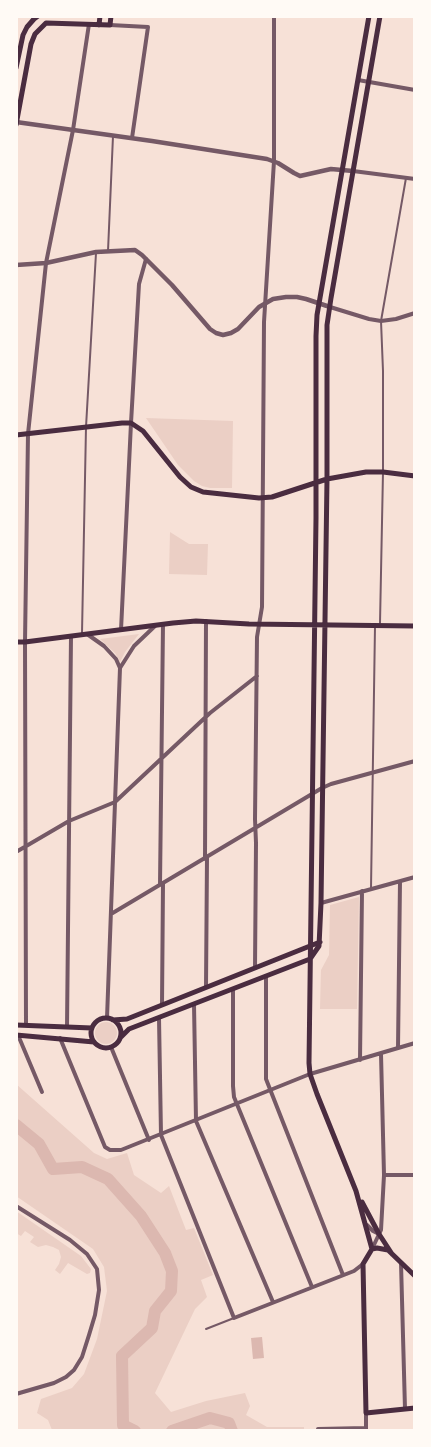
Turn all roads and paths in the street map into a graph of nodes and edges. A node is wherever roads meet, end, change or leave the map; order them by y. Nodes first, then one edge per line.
1 (38, 16) edge
2 (100, 16) edge
3 (111, 16) edge
4 (274, 16) edge
5 (369, 16) edge
6 (380, 16) edge
7 (89, 24) junction
8 (99, 25) junction
9 (110, 26) junction
10 (17, 59) edge
11 (16, 68) edge
12 (358, 80) junction
13 (369, 82) junction
14 (415, 90) edge
15 (16, 123) edge
16 (73, 130) junction
17 (113, 135) junction
18 (132, 138) junction
19 (274, 161) junction
20 (343, 170) junction
21 (353, 171) junction
22 (406, 177) junction
23 (415, 179) edge
24 (108, 251) junction
25 (96, 252) junction
26 (146, 259) junction
27 (46, 263) junction
28 (16, 265) edge
29 (265, 303) junction
30 (320, 303) junction
31 (330, 306) junction
32 (415, 313) edge
33 (381, 321) junction
34 (131, 424) junction
35 (86, 427) junction
36 (28, 434) junction
37 (16, 436) edge
38 (383, 472) junction
39 (415, 476) edge
40 (327, 479) junction
41 (316, 482) junction
42 (263, 498) junction
43 (206, 621) junction
44 (163, 624) junction
45 (259, 624) junction
46 (156, 625) junction
47 (315, 625) junction
48 (324, 625) junction
49 (378, 626) junction
50 (415, 626) edge
51 (121, 630) junction
52 (85, 635) junction
53 (71, 636) junction
54 (16, 642) edge
55 (25, 642) junction
56 (120, 668) junction
57 (257, 676) junction
58 (206, 716) junction
59 (162, 758) junction
60 (415, 761) edge
61 (373, 772) junction
62 (322, 788) junction
63 (312, 794) junction
64 (115, 802) junction
65 (69, 821) junction
66 (255, 828) junction
67 (25, 846) junction
68 (16, 852) edge
69 (206, 858) junction
70 (415, 876) edge
71 (400, 881) junction
72 (161, 884) junction
73 (371, 889) junction
74 (362, 891) junction
75 (320, 903) junction
76 (111, 914) junction
77 (320, 942) junction
78 (310, 946) junction
79 (310, 960) junction
80 (255, 968) junction
81 (266, 976) junction
82 (206, 988) junction
83 (233, 989) junction
84 (194, 1004) junction
85 (162, 1005) junction
86 (107, 1018) junction
87 (159, 1018) junction
88 (113, 1020) junction
89 (16, 1025) edge
90 (26, 1025) junction
91 (67, 1027) junction
92 (92, 1028) junction
93 (17, 1035) edge
94 (121, 1037) junction
95 (60, 1038) junction
96 (94, 1042) junction
97 (415, 1043) edge
98 (111, 1047) junction
99 (398, 1048) junction
100 (381, 1054) junction
101 (360, 1060) junction
102 (310, 1074) junction
103 (269, 1090) junction
104 (42, 1092) dead end
105 (238, 1104) junction
106 (196, 1121) junction
107 (161, 1135) junction
108 (149, 1140) junction
109 (384, 1175) junction
110 (415, 1175) edge
111 (356, 1191) junction
112 (16, 1206) edge
113 (365, 1223) junction
114 (379, 1234) junction
115 (372, 1249) junction
116 (392, 1254) junction
117 (401, 1263) junction
118 (363, 1264) junction
119 (343, 1275) junction
120 (415, 1276) edge
121 (312, 1287) junction
122 (273, 1302) junction
123 (234, 1318) junction
124 (206, 1329) dead end
125 (16, 1394) edge
126 (415, 1408) edge
127 (405, 1409) junction
128 (366, 1413) junction
129 (366, 1430) edge
130 (318, 1431) edge

1 - 10 main road
2 - 8 main road
3 - 9 main road
4 - 19 street
5 - 12 main road
6 - 13 main road
7 - 8 main road
7 - 15 main road
7 - 16 street
8 - 9 main road
9 - 18 street
10 - 11 main road
12 - 13 street
12 - 20 main road
13 - 14 street
13 - 21 main road
15 - 16 street
16 - 17 street
16 - 27 street
17 - 18 street
17 - 24 lane
18 - 19 street
19 - 20 street
19 - 29 street
20 - 21 street
20 - 30 main road
21 - 22 street
21 - 31 main road
22 - 23 street
22 - 33 lane
24 - 25 street
24 - 26 street
25 - 27 street
25 - 35 lane
26 - 29 street
26 - 34 street
27 - 28 street
27 - 36 street
29 - 30 street
29 - 42 street
30 - 31 street
30 - 41 main road
31 - 33 street
31 - 40 main road
32 - 33 street
33 - 38 lane
34 - 35 main road
34 - 42 main road
34 - 51 street
35 - 36 main road
35 - 52 lane
36 - 37 main road
36 - 55 street
38 - 39 main road
38 - 40 main road
38 - 49 lane
40 - 41 main road
40 - 48 main road
41 - 42 main road
41 - 47 main road
42 - 45 street
43 - 44 main road
43 - 45 main road
43 - 58 street
44 - 46 main road
44 - 59 street
45 - 47 main road
45 - 57 street
46 - 51 main road
46 - 56 street
47 - 48 main road
47 - 63 main road
48 - 49 main road
48 - 62 main road
49 - 50 main road
49 - 61 lane
51 - 52 main road
52 - 53 main road
52 - 56 street
53 - 55 main road
53 - 65 street
54 - 55 main road
55 - 67 street
56 - 64 street
57 - 58 street
57 - 66 street
58 - 59 street
58 - 69 street
59 - 64 street
59 - 72 street
60 - 61 street
61 - 62 street
61 - 73 lane
62 - 63 street
62 - 75 main road
63 - 66 street
63 - 78 main road
64 - 65 street
64 - 76 street
65 - 67 street
65 - 91 street
66 - 69 street
66 - 80 street
67 - 68 street
67 - 90 street
69 - 72 street
69 - 82 street
70 - 71 street
71 - 73 street
71 - 99 street
72 - 76 street
72 - 85 street
73 - 74 street
74 - 75 street
74 - 101 street
75 - 77 main road
76 - 86 street
77 - 78 main road
77 - 79 main road
78 - 79 main road
78 - 80 main road
79 - 81 main road
79 - 102 main road
80 - 82 main road
81 - 83 main road
81 - 103 street
82 - 85 main road
83 - 84 main road
83 - 105 street
84 - 87 main road
84 - 106 street
85 - 88 main road
86 - 88 main road
86 - 92 main road
87 - 94 main road
87 - 107 street
88 - 94 main road
89 - 90 main road
90 - 91 main road
91 - 92 main road
92 - 96 main road
93 - 95 main road
93 - 104 street
94 - 98 main road
95 - 96 main road
95 - 108 street
96 - 98 main road
97 - 99 street
98 - 108 street
99 - 100 street
100 - 101 street
100 - 109 street
101 - 102 street
102 - 103 street
102 - 111 main road
103 - 105 street
103 - 119 street
105 - 106 street
105 - 121 street
106 - 107 street
106 - 122 street
107 - 108 street
107 - 123 street
109 - 110 street
109 - 114 street
111 - 113 main road
111 - 114 main road
112 - 125 street
113 - 114 street
113 - 115 main road
114 - 115 street
114 - 116 main road
115 - 116 main road
115 - 118 main road
116 - 117 main road
117 - 120 main road
117 - 127 street
118 - 119 street
118 - 128 main road
119 - 121 street
121 - 122 street
122 - 123 street
123 - 124 lane
126 - 127 main road
127 - 128 main road
128 - 129 street
129 - 130 street

